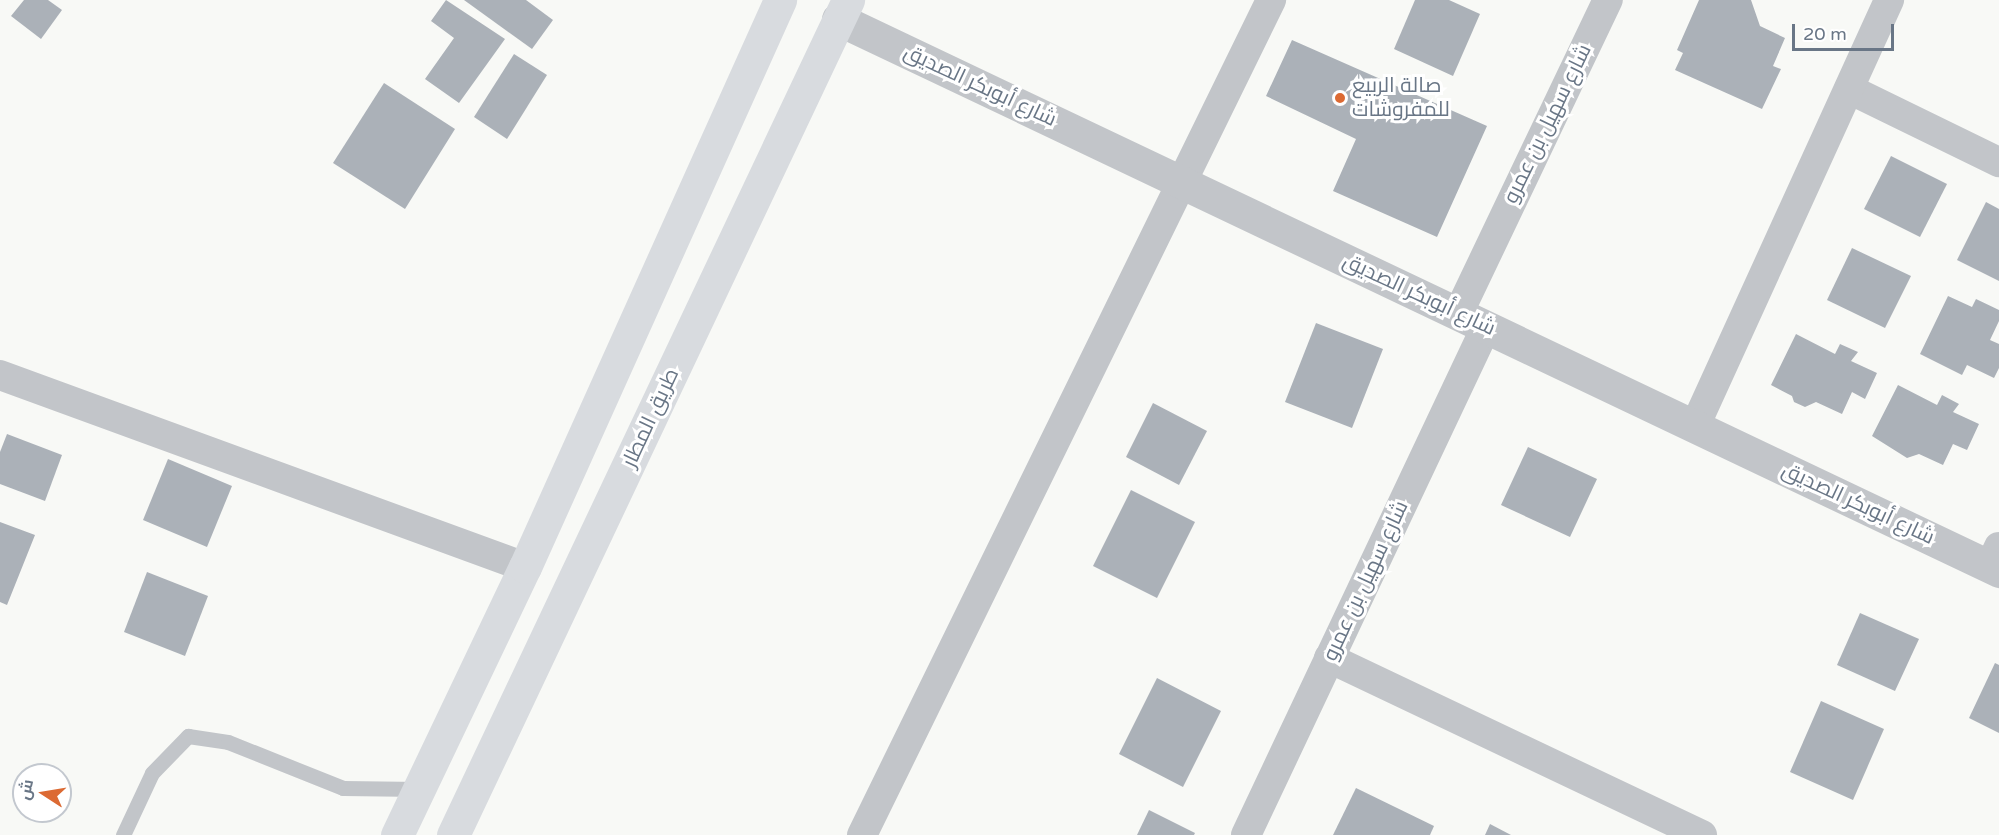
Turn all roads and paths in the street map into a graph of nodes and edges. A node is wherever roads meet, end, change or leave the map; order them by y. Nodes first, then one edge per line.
1 (780, 0) edge
2 (1271, 0) edge
3 (1608, 0) edge
4 (1889, 0) edge
5 (843, 9) edge
6 (1849, 89) junction
7 (1999, 162) edge
8 (1182, 183) junction
9 (1472, 320) junction
10 (0, 375) edge
11 (1695, 426) junction
12 (1996, 561) edge
13 (525, 567) junction
14 (1329, 658) junction
15 (420, 789) junction
16 (864, 834) edge
17 (123, 835) edge
18 (397, 835) edge
19 (453, 835) edge
20 (1246, 835) edge
21 (1702, 835) edge

1 - 13 highway
2 - 8 street
3 - 9 street, شارع سهيل بن عمرو
4 - 6 street
5 - 8 street, شارع أبوبكر الصديق
5 - 19 highway, طريق المطار
6 - 7 street
6 - 11 street
8 - 9 street, شارع أبوبكر الصديق
8 - 16 street
9 - 11 street, شارع أبوبكر الصديق
9 - 14 street, شارع سهيل بن عمرو
10 - 13 street
11 - 12 street, شارع أبوبكر الصديق
13 - 15 highway
14 - 20 street, شارع سهيل بن عمرو
14 - 21 street
15 - 17 lane
15 - 18 highway

